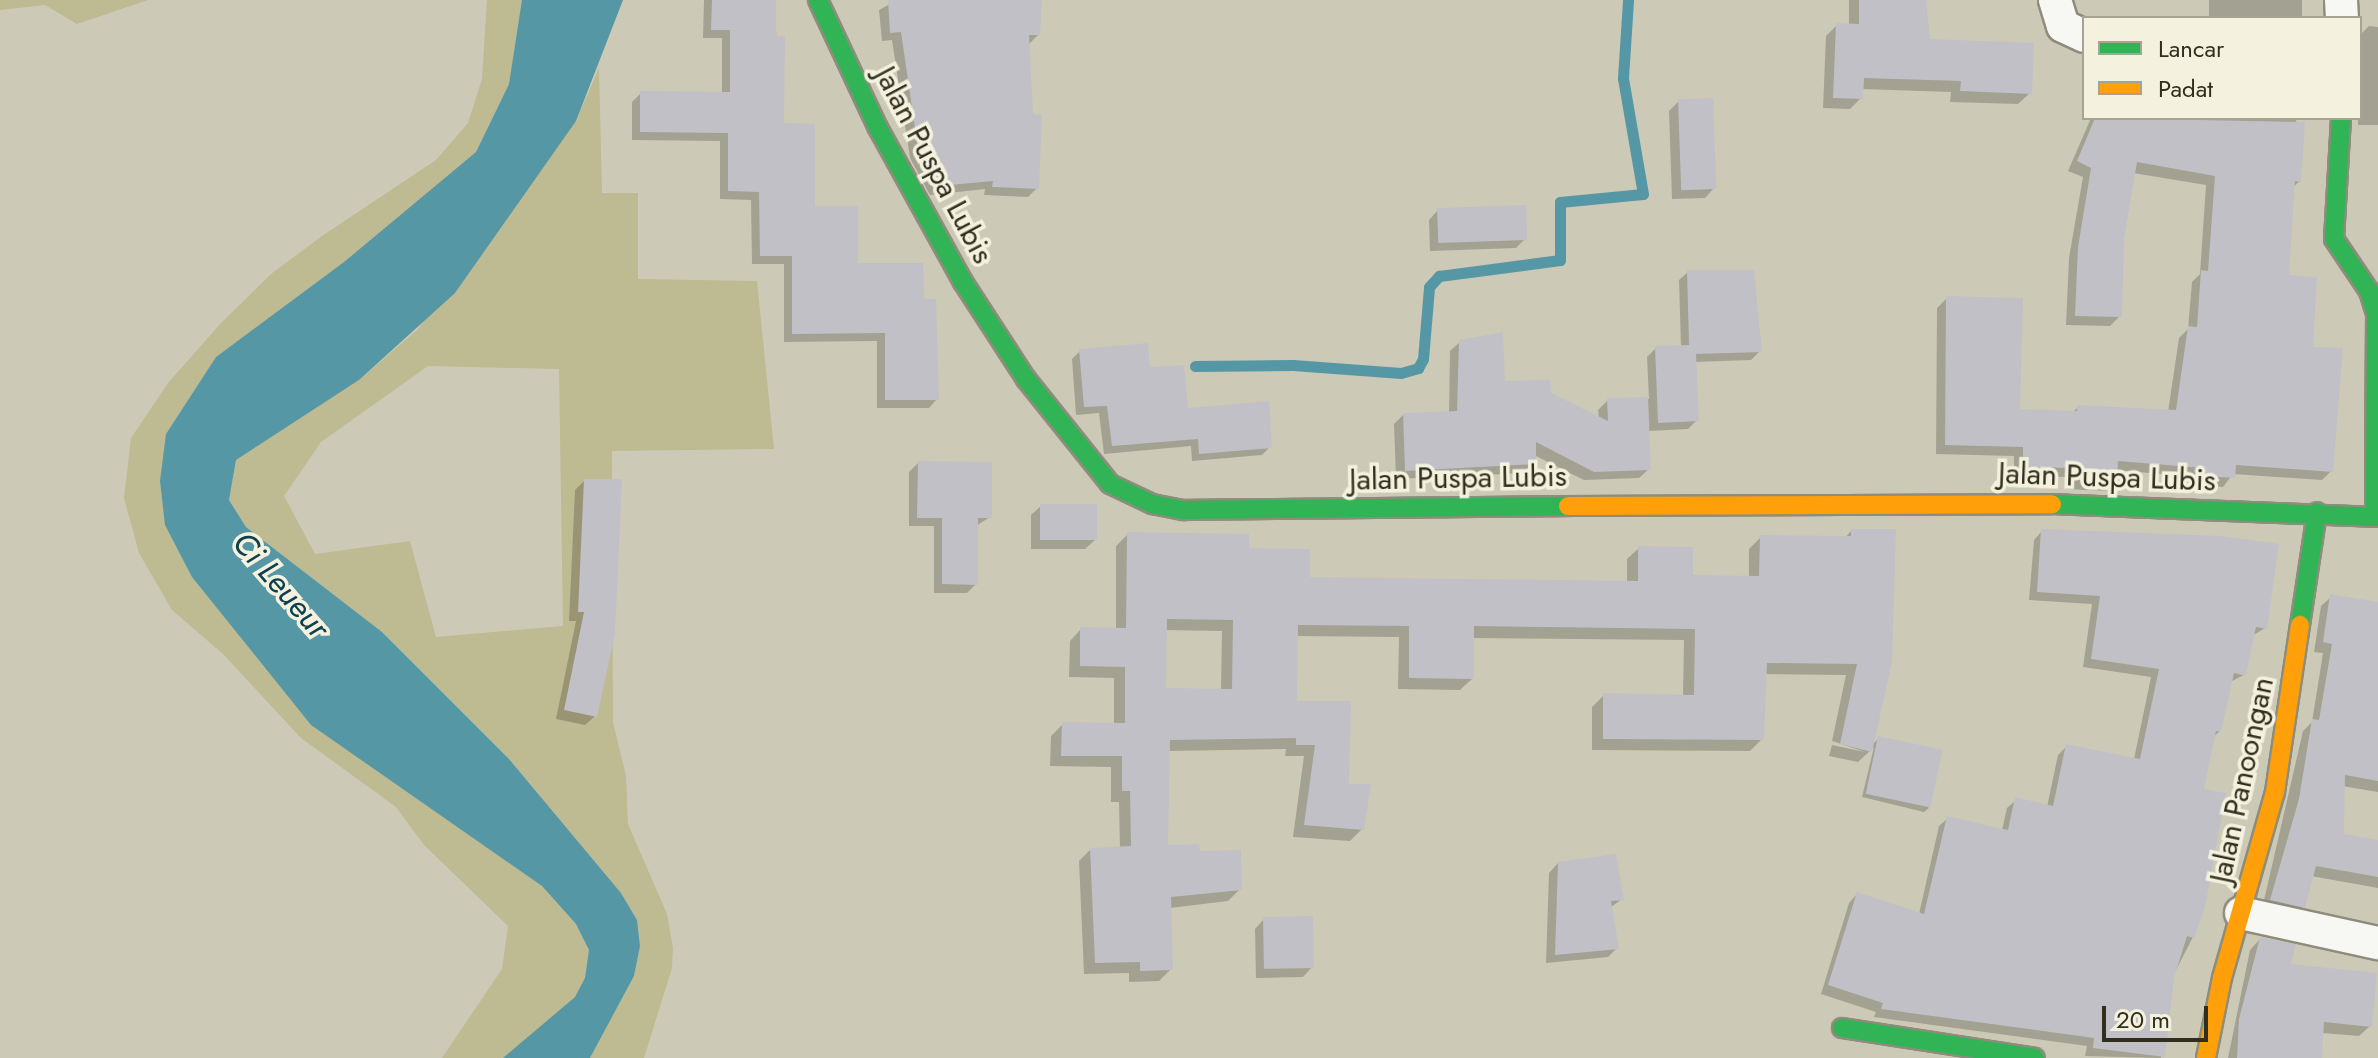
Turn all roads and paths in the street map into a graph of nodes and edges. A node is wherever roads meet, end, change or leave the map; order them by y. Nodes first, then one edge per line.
1 (818, 0) edge
2 (2055, 0) edge
3 (2082, 35) edge
4 (2341, 120) edge
5 (2317, 512) junction
6 (2376, 517) edge
7 (2241, 913) junction
8 (2378, 943) edge
9 (1842, 1028) dead end
10 (2035, 1058) edge
11 (2206, 1058) edge

1 - 5 street, Jalan Puspa Lubis
2 - 3 street
4 - 6 street
5 - 6 street, Jalan Puspa Lubis
5 - 7 street, Jalan Panoongan
7 - 8 street
7 - 11 street, Jalan Panoongan
9 - 10 street

